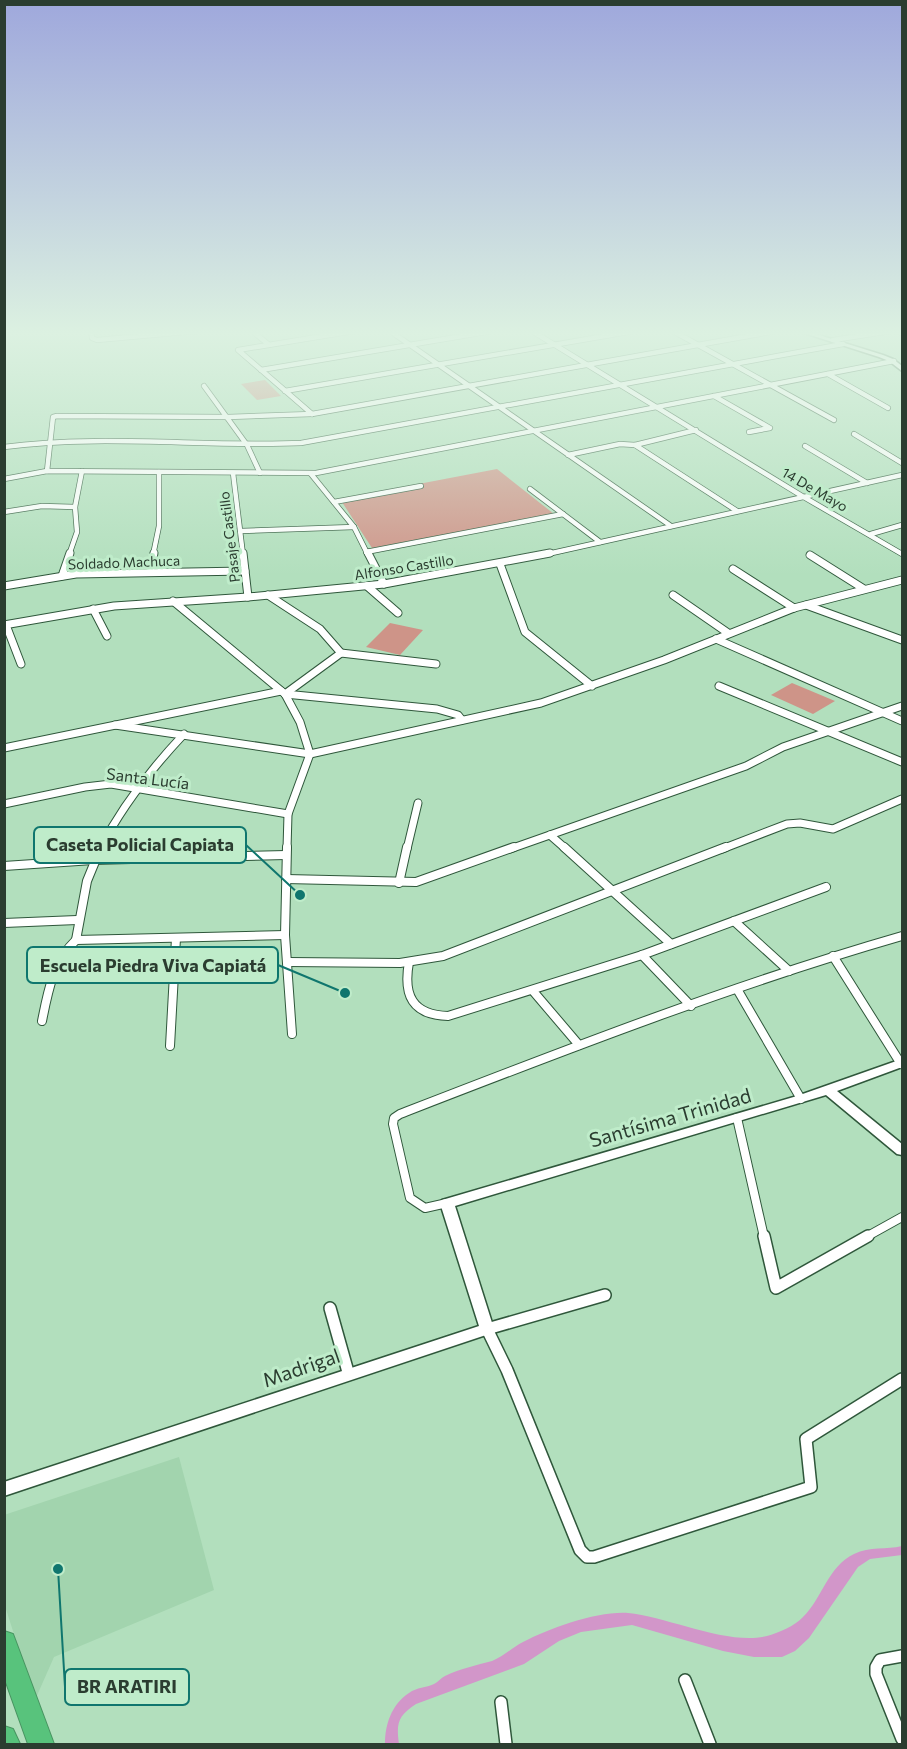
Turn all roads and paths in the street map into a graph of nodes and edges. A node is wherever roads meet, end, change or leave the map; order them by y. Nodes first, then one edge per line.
1 (225, 413) edge
2 (320, 413) edge
3 (474, 413) edge
4 (507, 413) edge
5 (629, 413) edge
6 (668, 413) edge
7 (743, 413) edge
8 (821, 413) edge
9 (312, 414) joint
10 (228, 417) junction
11 (834, 420) dead end
12 (696, 430) junction
13 (533, 431) junction
14 (749, 432) dead end
15 (855, 434) dead end
16 (50, 441) junction
17 (247, 445) junction
18 (635, 446) junction
19 (805, 446) dead end
20 (4, 447) edge
21 (568, 455) junction
22 (903, 455) edge
23 (893, 457) junction
24 (903, 463) edge
25 (47, 471) junction
26 (82, 471) junction
27 (159, 472) junction
28 (233, 473) junction
29 (260, 473) junction
30 (311, 474) junction
31 (903, 475) edge
32 (4, 479) edge
33 (867, 483) junction
34 (421, 486) dead end
35 (530, 489) dead end
36 (802, 496) junction
37 (334, 502) junction
38 (75, 507) junction
39 (4, 512) edge
40 (737, 512) junction
41 (563, 514) junction
42 (903, 525) edge
43 (671, 526) junction
44 (354, 527) junction
45 (241, 531) junction
46 (871, 534) junction
47 (600, 542) junction
48 (366, 552) junction
49 (903, 554) edge
50 (810, 555) dead end
51 (500, 564) junction
52 (734, 570) dead end
53 (245, 571) junction
54 (150, 572) junction
55 (62, 576) junction
56 (903, 580) edge
57 (384, 584) junction
58 (4, 586) edge
59 (367, 586) junction
60 (864, 589) junction
61 (268, 595) junction
62 (673, 595) dead end
63 (248, 597) junction
64 (173, 602) junction
65 (806, 605) junction
66 (794, 608) junction
67 (93, 609) junction
68 (398, 613) dead end
69 (5, 625) edge
70 (728, 633) junction
71 (107, 636) dead end
72 (716, 639) junction
73 (903, 640) edge
74 (341, 653) junction
75 (21, 664) dead end
76 (436, 664) dead end
77 (592, 686) junction
78 (719, 686) dead end
79 (283, 692) junction
80 (903, 706) edge
81 (884, 714) junction
82 (462, 720) junction
83 (903, 721) edge
84 (115, 725) junction
85 (824, 731) junction
86 (184, 734) junction
87 (4, 748) edge
88 (310, 754) junction
89 (903, 762) edge
90 (138, 787) junction
91 (903, 800) edge
92 (418, 803) dead end
93 (4, 804) edge
94 (288, 814) junction
95 (550, 834) junction
96 (286, 855) junction
97 (93, 860) junction
98 (4, 866) edge
99 (286, 879) junction
100 (399, 883) junction
101 (826, 887) dead end
102 (612, 890) junction
103 (77, 920) junction
104 (734, 921) junction
105 (4, 923) edge
106 (285, 935) junction
107 (903, 936) edge
108 (176, 938) junction
109 (76, 940) junction
110 (671, 944) junction
111 (642, 955) junction
112 (833, 956) junction
113 (288, 962) junction
114 (409, 962) junction
115 (789, 971) junction
116 (738, 989) junction
117 (533, 991) junction
118 (691, 1006) junction
119 (42, 1021) dead end
120 (292, 1034) dead end
121 (579, 1045) junction
122 (170, 1046) dead end
123 (902, 1063) edge
124 (828, 1089) junction
125 (801, 1099) junction
126 (737, 1119) junction
127 (903, 1151) edge
128 (447, 1203) junction
129 (903, 1216) edge
130 (604, 1295) dead end
131 (330, 1308) dead end
132 (487, 1329) junction
133 (348, 1372) junction
134 (901, 1382) edge
135 (4, 1489) edge
136 (4, 1642) edge
137 (903, 1656) edge
138 (685, 1680) dead end
139 (501, 1702) dead end
140 (4, 1738) edge
141 (903, 1739) edge
142 (7, 1744) edge
143 (40, 1744) edge
144 (506, 1744) edge
145 (710, 1744) edge

1 - 10 street
2 - 9 street
3 - 17 street
4 - 13 street
5 - 13 street
6 - 12 street, 14 De Mayo
7 - 14 street
8 - 11 street
9 - 10 street
10 - 16 street
10 - 17 street
12 - 18 street
12 - 36 street, 14 De Mayo
13 - 21 street
13 - 30 street
15 - 23 street
16 - 17 street
16 - 20 street
16 - 25 street
17 - 29 street
18 - 21 street
18 - 40 street
19 - 33 street
21 - 43 street
22 - 23 street
23 - 24 street
25 - 26 street
25 - 32 street
26 - 27 street
26 - 38 street
27 - 28 street
27 - 54 street
28 - 29 street
28 - 45 street, Pasaje Castillo
29 - 30 street
30 - 37 street
31 - 33 street, Alfonso Castillo
33 - 36 street, Alfonso Castillo
34 - 37 street
35 - 41 street
36 - 40 street, Alfonso Castillo
36 - 46 street, 14 De Mayo
37 - 44 street
38 - 39 street
38 - 55 street
40 - 43 street, Alfonso Castillo
41 - 47 street
41 - 48 street
42 - 46 street
43 - 47 street, Alfonso Castillo
44 - 45 street
44 - 48 street
45 - 53 street, Pasaje Castillo
46 - 49 street, 14 De Mayo
47 - 51 street, Alfonso Castillo
48 - 57 street
50 - 60 street
51 - 57 street, Alfonso Castillo
51 - 77 street
52 - 66 street
53 - 54 street, Soldado Machuca
53 - 63 street, Pasaje Castillo
54 - 55 street, Soldado Machuca
55 - 58 street, Soldado Machuca
56 - 60 street
57 - 59 street, Alfonso Castillo
59 - 61 street, Alfonso Castillo
59 - 68 street
60 - 65 street
61 - 63 street, Alfonso Castillo
61 - 74 street
62 - 70 street
63 - 64 street, Alfonso Castillo
64 - 67 street, Alfonso Castillo
64 - 79 street
65 - 66 street
65 - 73 street
66 - 70 street
67 - 69 street, Alfonso Castillo
67 - 71 street
69 - 75 street
70 - 72 street
72 - 77 street
72 - 81 street
74 - 76 street
74 - 79 street
77 - 82 street
78 - 85 street
79 - 82 street
79 - 84 street
79 - 88 street
80 - 81 street
81 - 83 street
81 - 85 street
82 - 88 street
84 - 86 street
84 - 87 street
85 - 89 street
85 - 95 street
86 - 88 street
86 - 90 street
88 - 94 street
90 - 93 street, Santa Lucía
90 - 94 street, Santa Lucía
90 - 97 street
91 - 102 street
92 - 100 street
94 - 96 street
95 - 100 street
95 - 102 street
96 - 97 street
96 - 99 street
97 - 98 street
97 - 103 street
99 - 100 street
99 - 106 street
101 - 104 street
102 - 110 street
102 - 114 street
103 - 105 street
103 - 109 street
104 - 110 street
104 - 115 street
106 - 108 street
106 - 113 street
107 - 112 street
108 - 109 street
108 - 122 street
109 - 119 street
110 - 111 street
111 - 117 street
111 - 118 street
112 - 115 street
112 - 123 street
113 - 114 street
113 - 120 street
114 - 117 street
115 - 116 street
116 - 118 street
116 - 125 street
117 - 121 street
118 - 121 street
121 - 128 street
123 - 124 street, Santísima Trinidad
124 - 125 street, Santísima Trinidad
124 - 127 street
125 - 126 street, Santísima Trinidad
126 - 128 street, Santísima Trinidad
126 - 129 street
128 - 132 street
130 - 132 street
131 - 133 street
132 - 133 street, Madrigal
132 - 134 street
133 - 135 street, Madrigal
136 - 143 highway
137 - 141 street
138 - 145 street
139 - 144 street
140 - 142 highway

